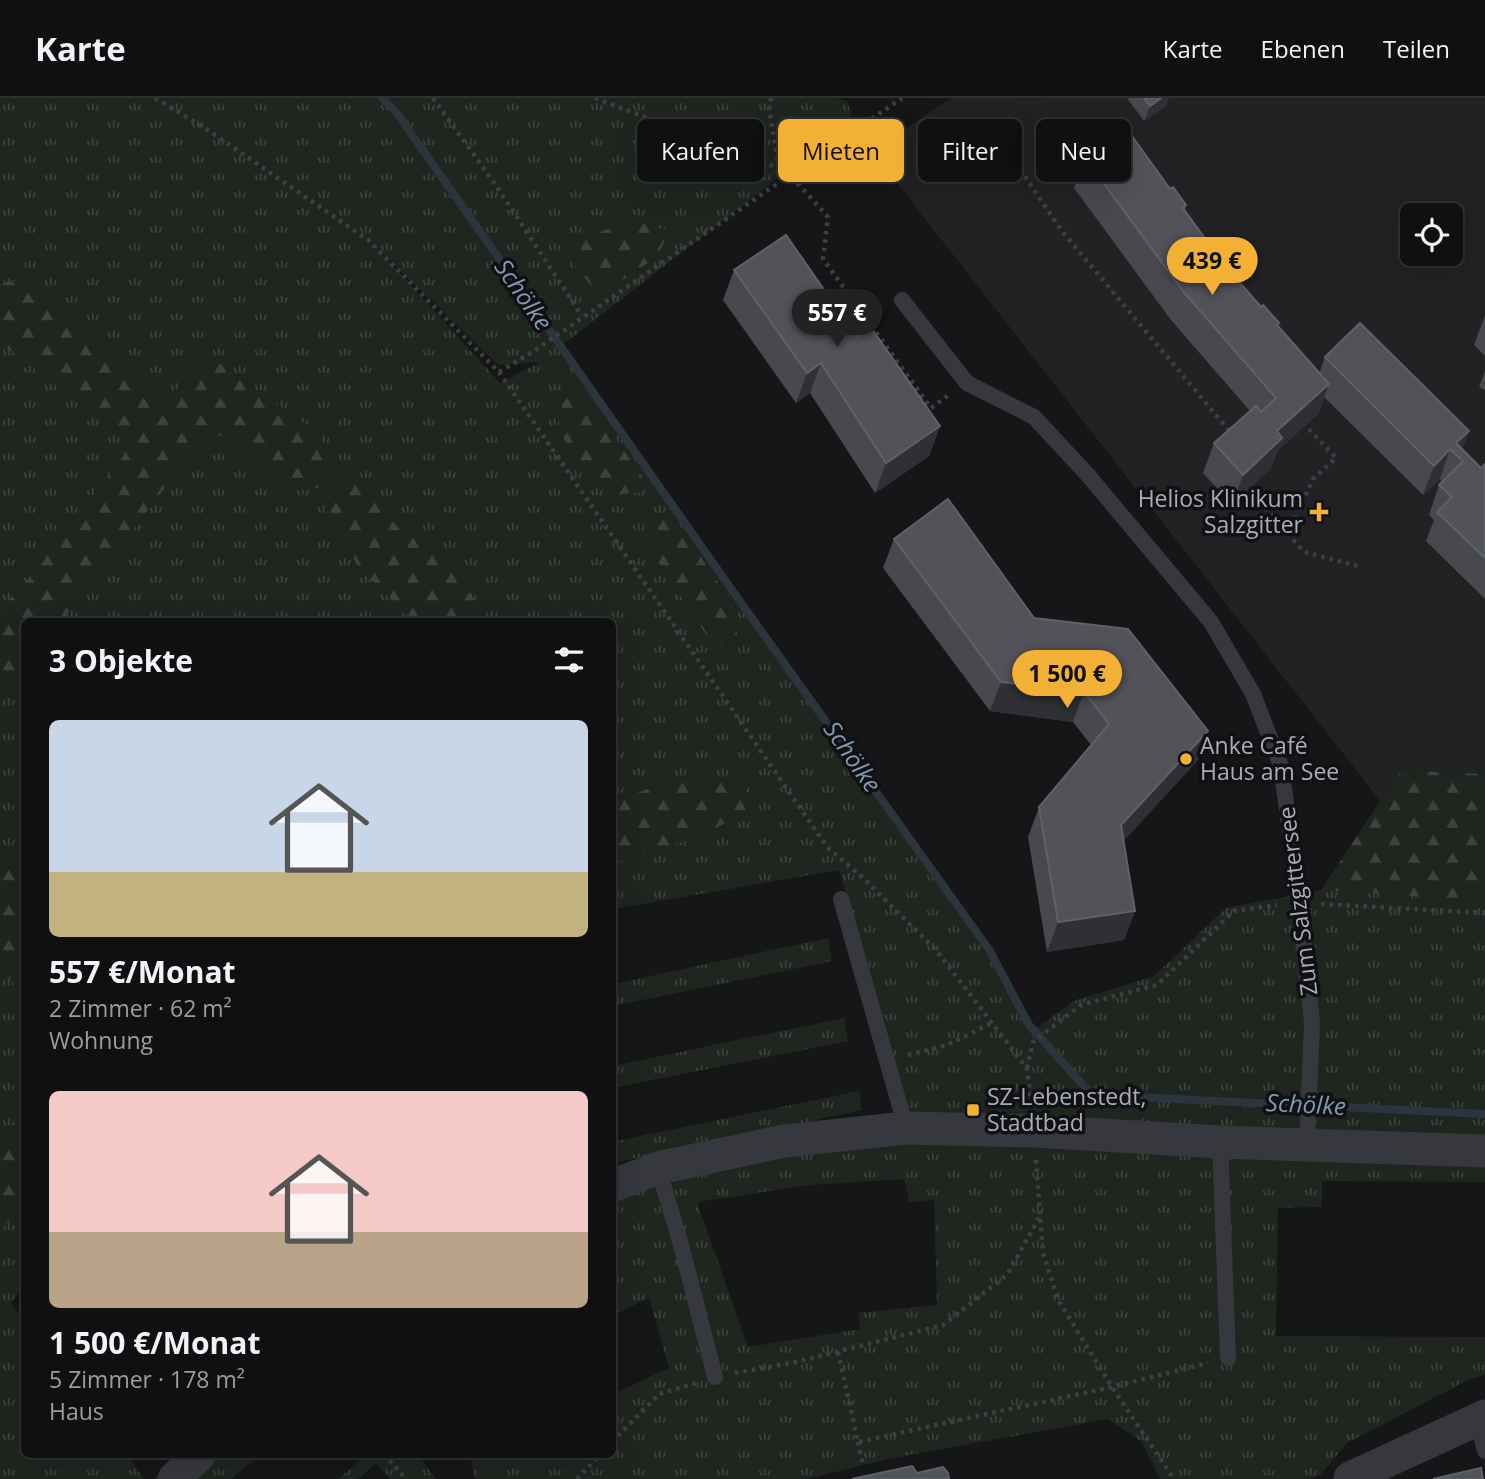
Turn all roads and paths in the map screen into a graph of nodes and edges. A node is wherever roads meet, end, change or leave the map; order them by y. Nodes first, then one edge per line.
1 (155, 98) edge
2 (433, 98) edge
3 (595, 98) edge
4 (771, 98) edge
5 (901, 98) edge
6 (871, 119) edge
7 (778, 162) edge
8 (778, 168) edge
9 (1022, 172) edge
10 (782, 182) edge
11 (796, 182) edge
12 (902, 300) dead end
13 (582, 316) junction
14 (499, 372) junction
15 (967, 383) junction
16 (1305, 425) edge
17 (1238, 442) edge
18 (1248, 489) edge
19 (1288, 534) junction
20 (1362, 567) dead end
21 (841, 899) dead end
22 (1298, 903) junction
23 (1485, 913) edge
24 (992, 1023) junction
25 (886, 1061) junction
26 (1027, 1069) junction
27 (906, 1128) junction
28 (1034, 1131) junction
29 (1307, 1132) junction
30 (1220, 1142) junction
31 (1485, 1151) edge
32 (658, 1168) junction
33 (616, 1184) edge
34 (1040, 1215) junction
35 (838, 1352) junction
36 (1228, 1358) joint
37 (796, 1362) dead end
38 (715, 1377) dead end
39 (1111, 1387) junction
40 (1481, 1418) edge
41 (858, 1442) junction
42 (1485, 1451) edge
43 (196, 1458) edge
44 (388, 1458) edge
45 (597, 1458) edge
46 (863, 1465) dead end
47 (1350, 1478) edge
48 (174, 1479) edge
49 (406, 1479) edge
50 (577, 1479) edge
51 (1174, 1479) edge

1 - 14 path
2 - 13 path
3 - 8 path
4 - 7 path
5 - 6 path
9 - 17 path
10 - 13 path
11 - 15 path
12 - 15 lane, Zum Salzgittersee
13 - 14 path
14 - 24 path
15 - 22 lane, Zum Salzgittersee
16 - 19 path
18 - 19 path
19 - 20 path
21 - 25 lane
22 - 23 path
22 - 26 path
22 - 29 lane, Zum Salzgittersee
24 - 25 path
24 - 26 path
25 - 27 lane
26 - 28 path
27 - 28 street
27 - 32 street
28 - 30 street
28 - 34 path
29 - 30 street
29 - 31 street
30 - 36 lane
32 - 33 street
32 - 38 lane
34 - 35 path
34 - 39 path
35 - 37 path
35 - 41 path
36 - 39 path
39 - 41 path
39 - 51 path
40 - 42 lane
40 - 47 street
41 - 46 path
43 - 48 street
44 - 49 path
45 - 50 path

